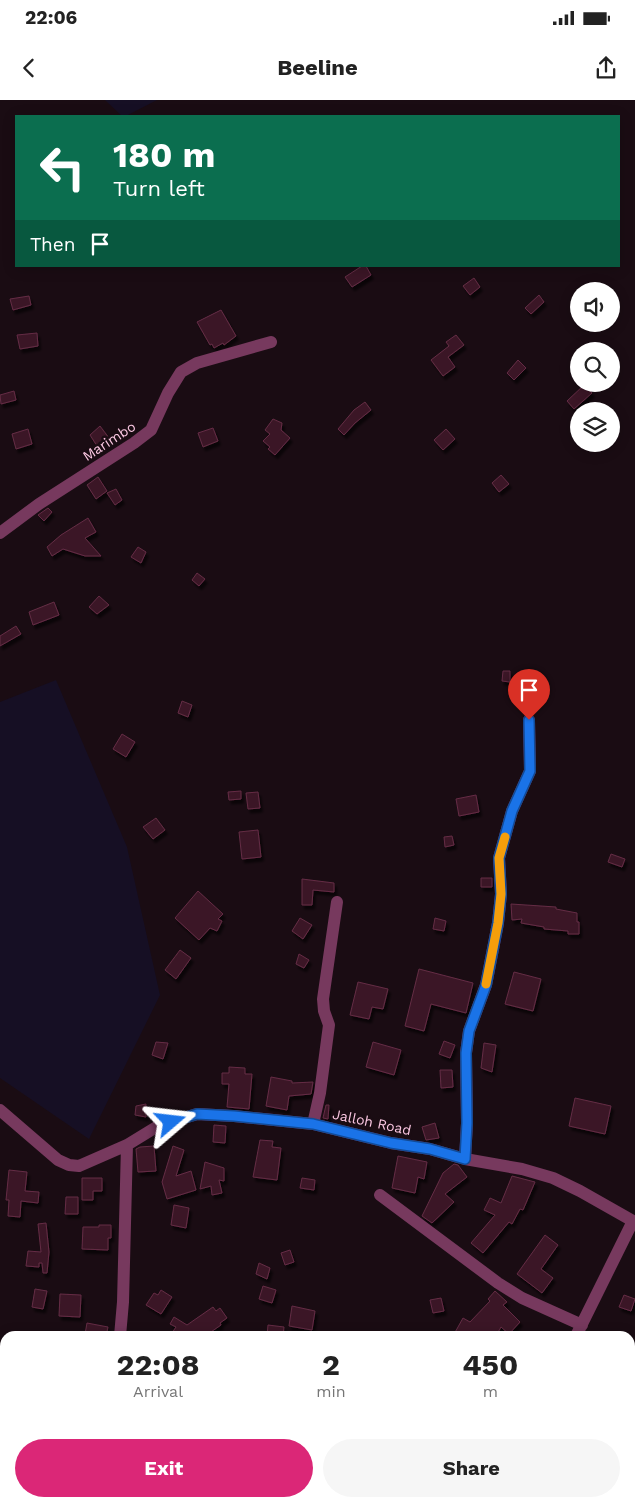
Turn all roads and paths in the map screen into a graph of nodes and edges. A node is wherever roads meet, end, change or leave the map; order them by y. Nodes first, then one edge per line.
1 (271, 342) dead end
2 (0, 533) edge
3 (529, 720) dead end
4 (337, 902) dead end
5 (0, 1110) edge
6 (313, 1124) junction
7 (127, 1145) junction
8 (465, 1159) junction
9 (380, 1195) dead end
10 (634, 1221) edge
11 (579, 1330) edge
12 (120, 1331) edge

1 - 2 street, Marimbo
3 - 8 street
4 - 6 street
5 - 7 street, Jalloh Road
6 - 7 street, Jalloh Road
6 - 8 street, Jalloh Road
7 - 12 street
8 - 10 street, Jalloh Road
9 - 11 street
10 - 11 street

